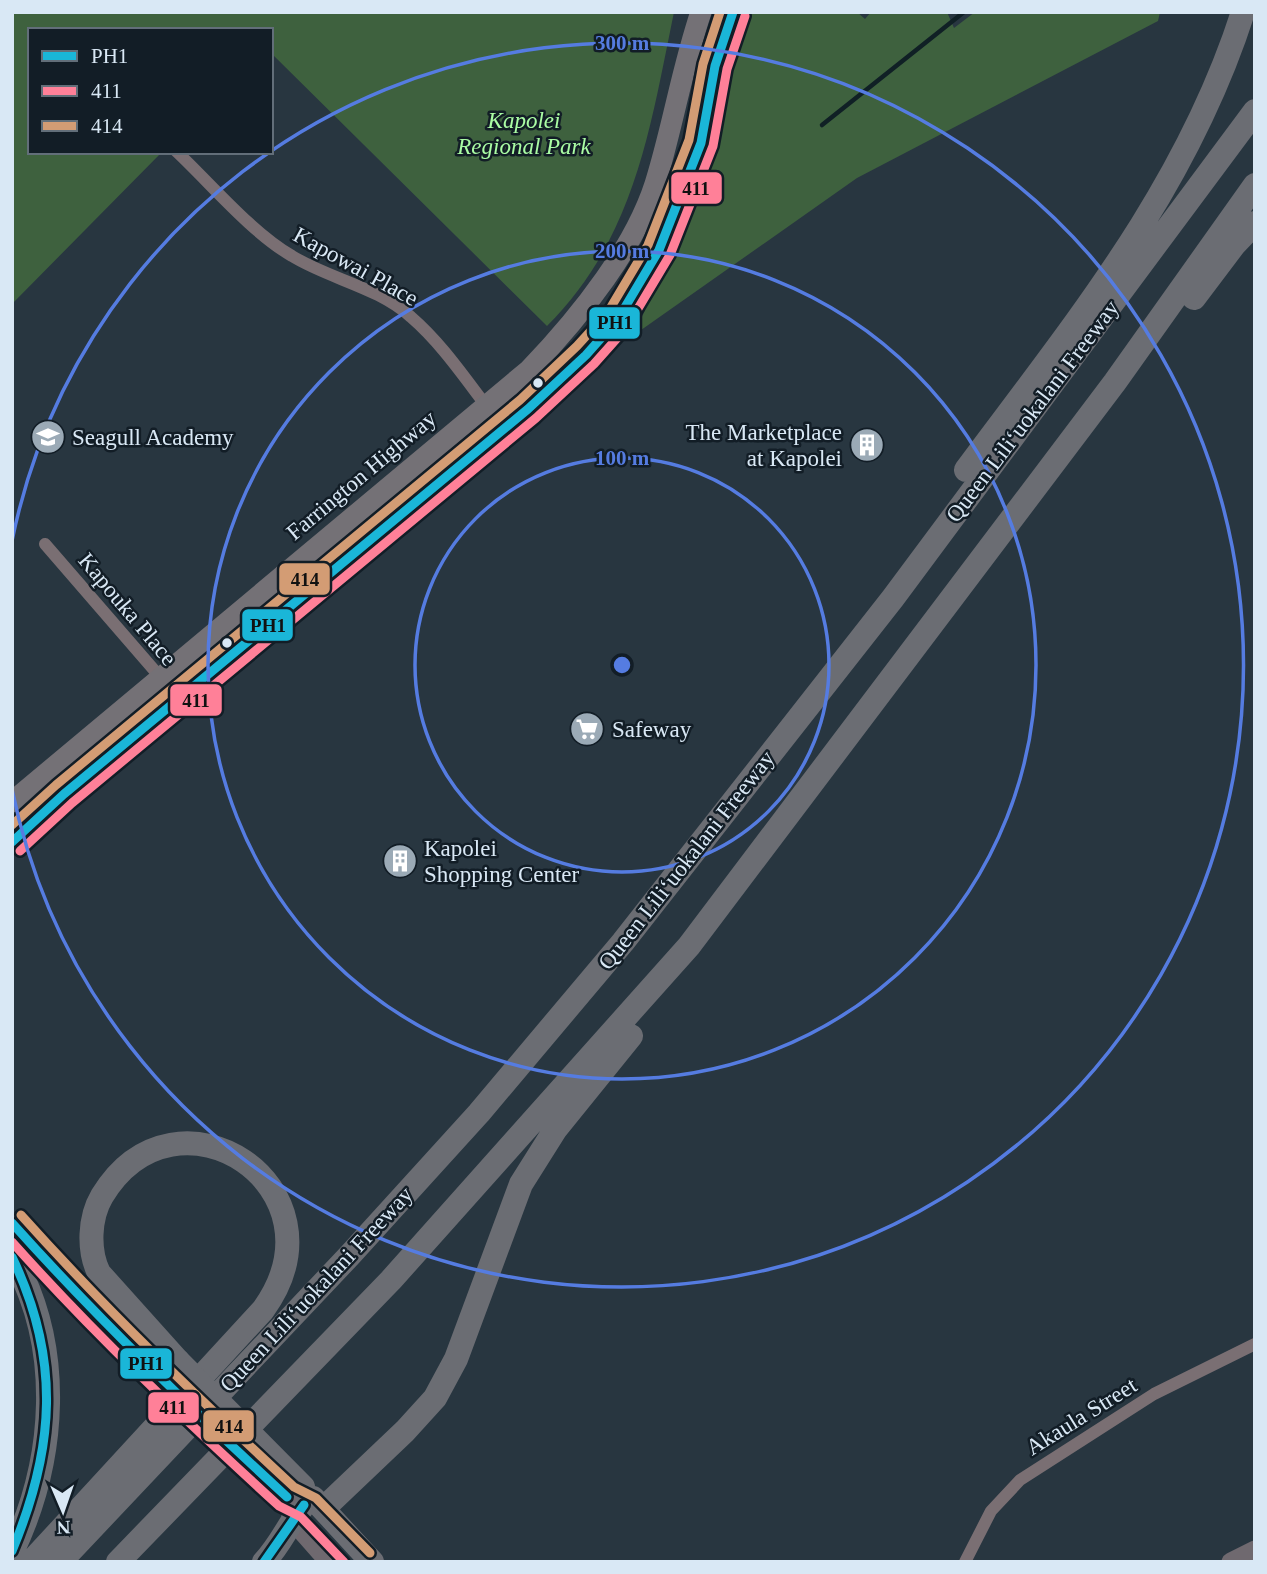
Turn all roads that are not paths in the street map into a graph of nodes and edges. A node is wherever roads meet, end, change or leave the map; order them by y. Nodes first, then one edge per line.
1 (701, 12) edge
2 (733, 12) edge
3 (1243, 12) edge
4 (1255, 111) edge
5 (179, 154) edge
6 (1255, 185) edge
7 (1255, 191) edge
8 (1227, 222) junction
9 (1255, 223) edge
10 (485, 405) junction
11 (503, 427) junction
12 (45, 544) dead end
13 (935, 620) junction
14 (161, 678) junction
15 (173, 704) junction
16 (801, 714) junction
17 (12, 802) edge
18 (12, 842) edge
19 (689, 946) junction
20 (12, 1223) edge
21 (12, 1256) edge
22 (1255, 1344) edge
23 (302, 1504) junction
24 (1255, 1550) edge
25 (12, 1552) edge
26 (31, 1562) edge
27 (60, 1562) edge
28 (118, 1562) edge
29 (264, 1562) edge
30 (329, 1562) edge
31 (361, 1562) edge
32 (372, 1562) edge
33 (965, 1562) edge
34 (1231, 1562) edge

1 - 10 main road, Farrington Highway
2 - 11 main road
3 - 16 highway
4 - 16 highway, Queen Liliʻuokalani Freeway
5 - 10 street, Kapowai Place
6 - 8 highway, Queen Liliʻuokalani Freeway
7 - 8 highway
8 - 13 highway, Queen Liliʻuokalani Freeway
9 - 13 highway
10 - 11 street, Kapowai Place
10 - 14 main road, Farrington Highway
11 - 15 main road
12 - 14 street, Kapouka Place
13 - 19 highway, Queen Liliʻuokalani Freeway
14 - 15 street, Kapouka Place
14 - 17 main road, Farrington Highway
15 - 18 main road
16 - 27 highway, Queen Liliʻuokalani Freeway
19 - 23 highway
19 - 28 highway, Queen Liliʻuokalani Freeway
20 - 23 main road, bridge
21 - 25 highway
22 - 33 street, Akaula Street
23 - 26 highway, bridge
23 - 29 highway
23 - 30 main road
23 - 31 main road
23 - 32 highway
24 - 34 main road

